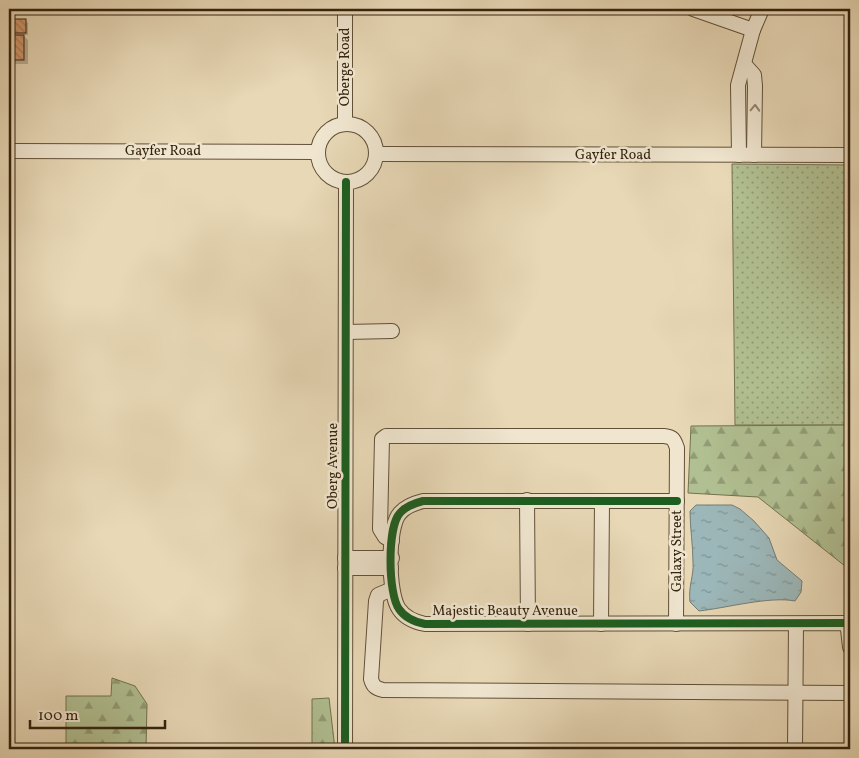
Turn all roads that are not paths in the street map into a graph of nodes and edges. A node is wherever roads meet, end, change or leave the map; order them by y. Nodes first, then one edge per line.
1 (345, 9) edge
2 (693, 9) edge
3 (762, 9) edge
4 (753, 30) junction
5 (344, 124) junction
6 (9, 151) edge
7 (318, 152) junction
8 (376, 154) junction
9 (746, 155) junction
10 (850, 155) edge
11 (346, 182) junction
12 (392, 331) dead end
13 (346, 332) junction
14 (527, 500) junction
15 (602, 501) junction
16 (677, 502) junction
17 (392, 541) junction
18 (345, 563) junction
19 (391, 563) junction
20 (392, 589) junction
21 (528, 624) junction
22 (601, 624) junction
23 (676, 624) junction
24 (796, 624) junction
25 (850, 647) edge
26 (796, 693) junction
27 (850, 693) edge
28 (345, 749) edge
29 (796, 749) edge

1 - 5 street, Oberge Road
2 - 4 street
3 - 4 street
4 - 9 street
5 - 7 street
5 - 8 street
6 - 7 street, Gayfer Road
7 - 11 street
8 - 9 street, Gayfer Road
8 - 11 street
9 - 10 street, Gayfer Road
11 - 13 street, Oberg Avenue
12 - 13 street
13 - 18 street, Oberg Avenue
14 - 15 street, Majestic Beauty Avenue
14 - 17 street, Majestic Beauty Avenue
14 - 21 street
15 - 16 street, Majestic Beauty Avenue
15 - 22 street
16 - 17 street, Galaxy Street
16 - 23 street, Galaxy Street
17 - 19 street, Majestic Beauty Avenue
18 - 19 street
18 - 28 street, Oberg Avenue
19 - 20 street, Majestic Beauty Avenue
20 - 21 street, Majestic Beauty Avenue
20 - 26 street
21 - 22 street, Majestic Beauty Avenue
22 - 23 street, Majestic Beauty Avenue
23 - 24 street, Majestic Beauty Avenue
24 - 25 street, Majestic Beauty Avenue
24 - 26 street
26 - 27 street
26 - 29 street

